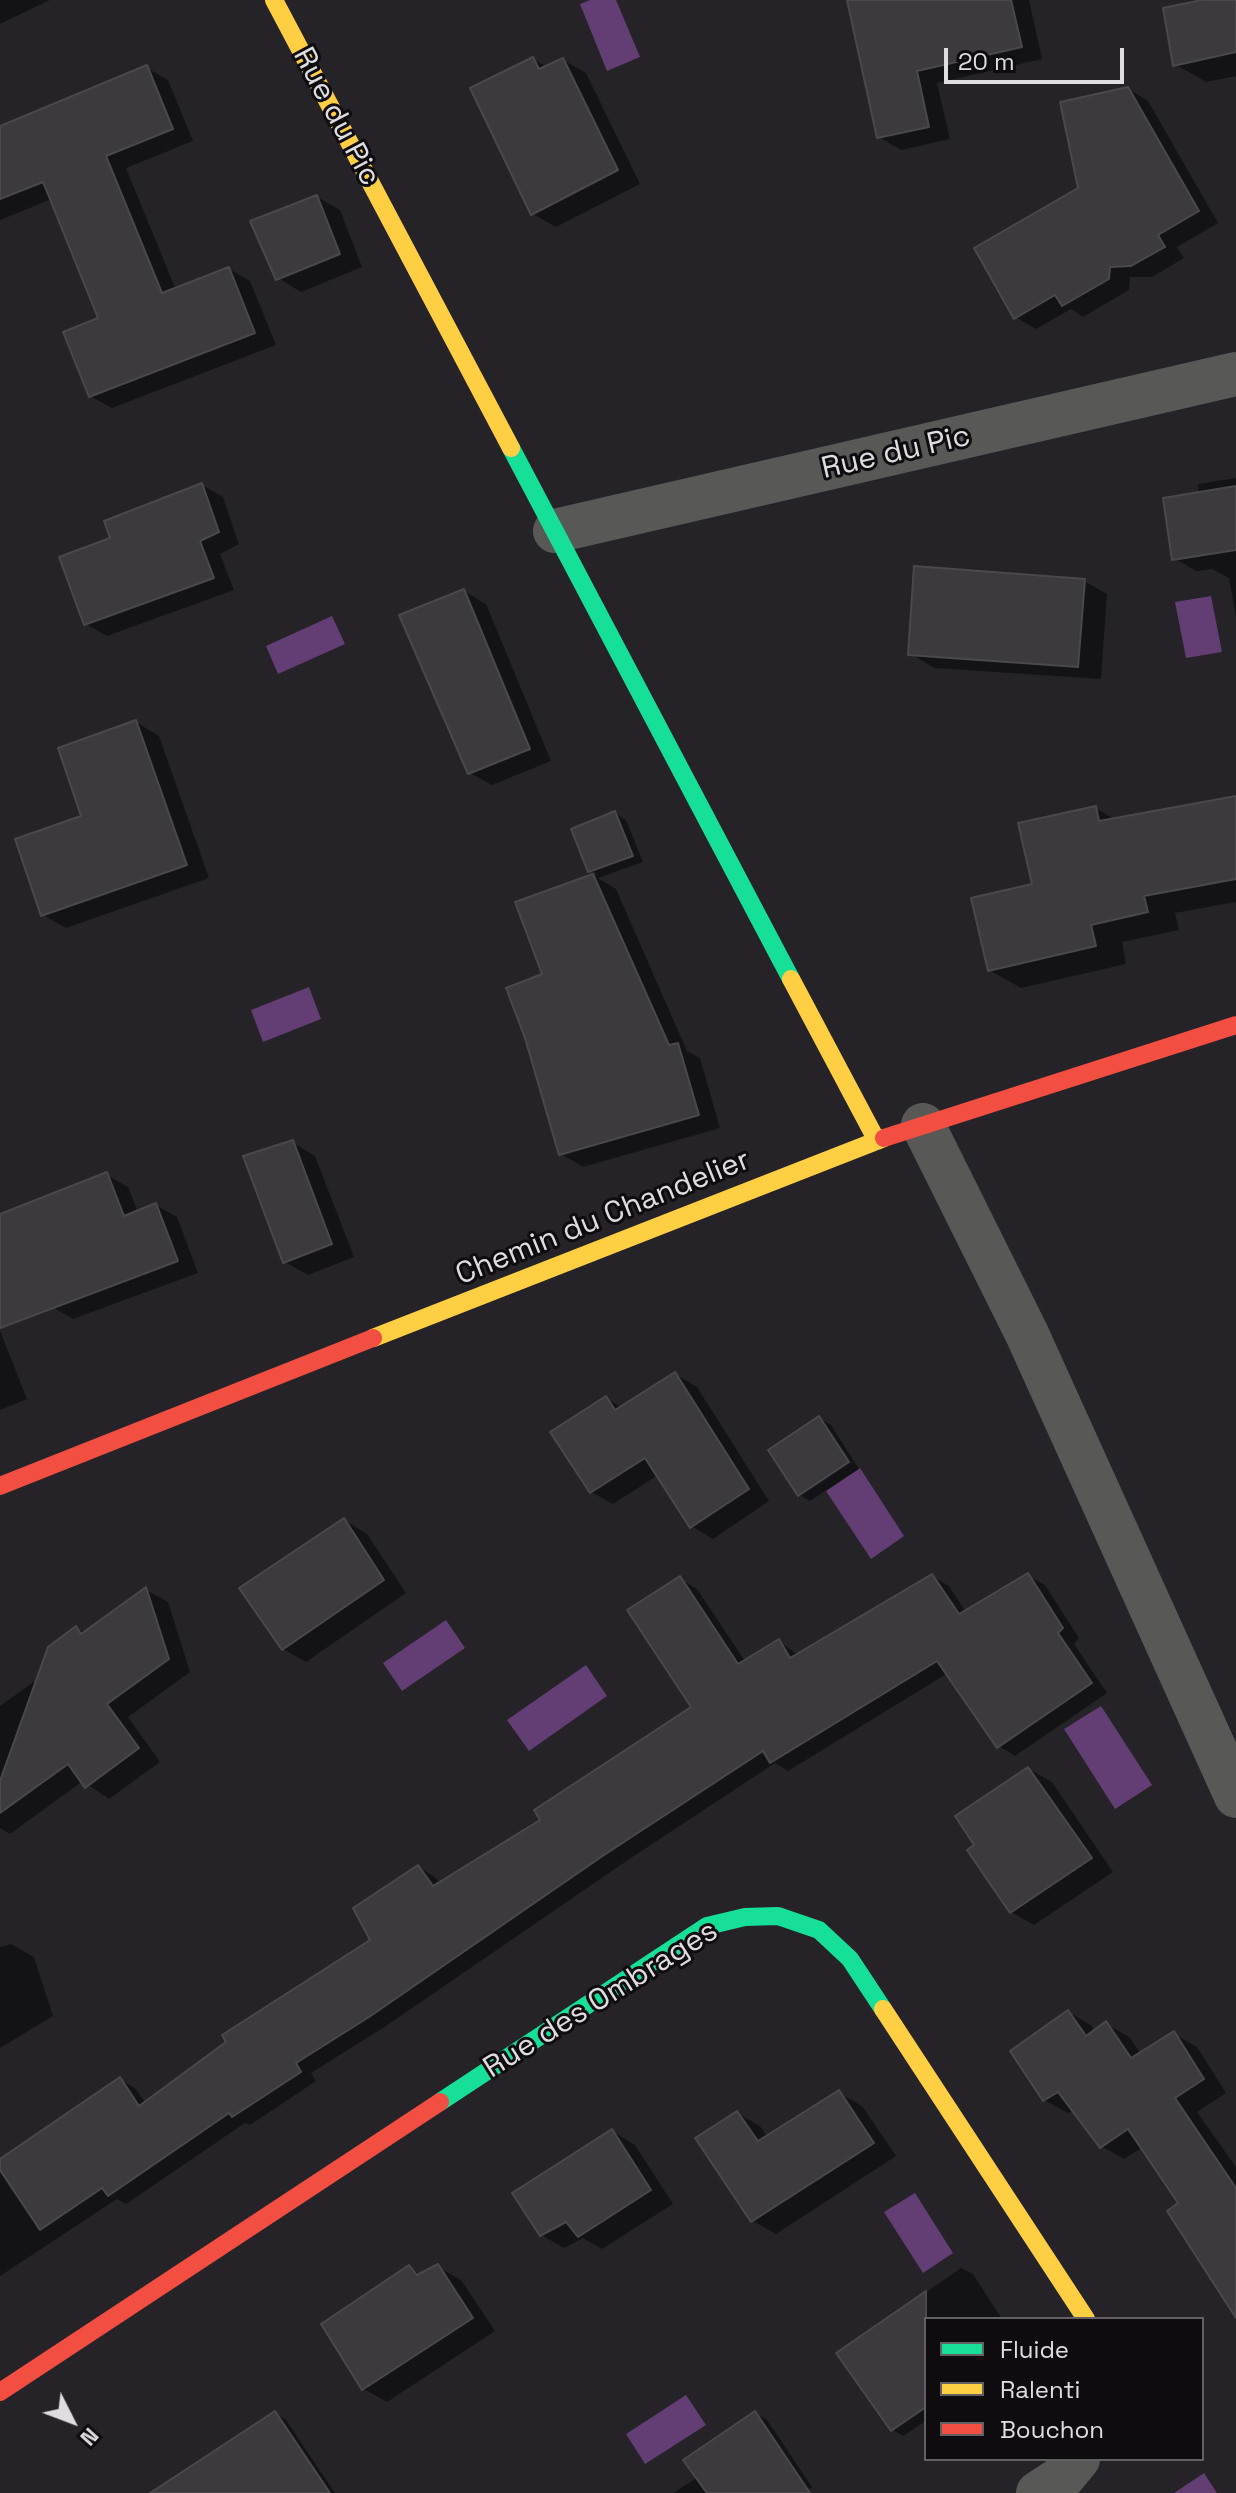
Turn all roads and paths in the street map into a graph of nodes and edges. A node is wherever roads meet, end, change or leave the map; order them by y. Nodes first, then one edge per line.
1 (274, 0) edge
2 (1236, 374) edge
3 (555, 531) junction
4 (1236, 1025) edge
5 (923, 1125) junction
6 (877, 1141) junction
7 (0, 1486) edge
8 (1236, 1796) edge
9 (1085, 2317) edge
10 (0, 2392) edge
11 (1076, 2461) edge
12 (1038, 2493) edge

1 - 3 street, Rue du Pic
2 - 3 street, Rue du Pic
3 - 6 street, Rue du Pic
4 - 5 street, Chemin du Chandelier
5 - 6 street, Chemin du Chandelier
5 - 8 street
6 - 7 street, Chemin du Chandelier
9 - 10 street, Rue des Ombrages
11 - 12 street

